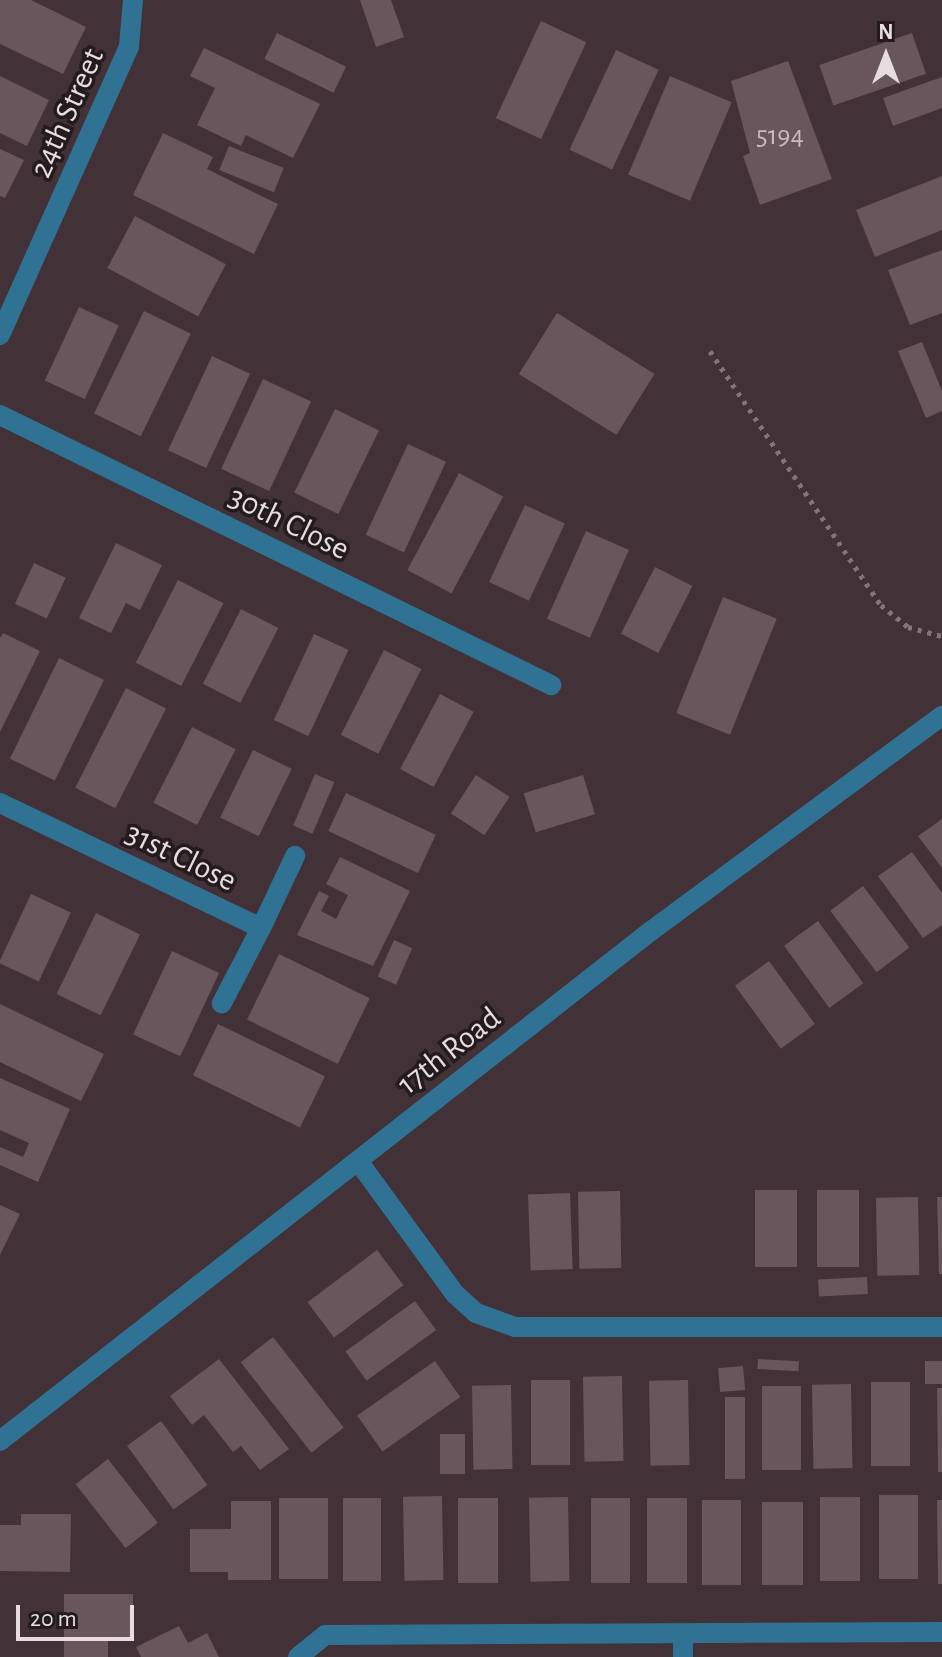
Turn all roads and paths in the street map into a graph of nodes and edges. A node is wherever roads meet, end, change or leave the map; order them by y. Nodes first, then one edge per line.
1 (133, 0) edge
2 (0, 335) edge
3 (710, 351) dead end
4 (0, 415) edge
5 (942, 636) edge
6 (551, 685) dead end
7 (942, 716) edge
8 (0, 803) edge
9 (295, 856) dead end
10 (261, 928) junction
11 (222, 1003) dead end
12 (358, 1161) junction
13 (942, 1327) edge
14 (0, 1441) edge
15 (942, 1632) edge
16 (683, 1634) junction
17 (298, 1657) edge
18 (683, 1657) edge

1 - 2 street, 24th Street
3 - 5 path
4 - 6 street, 30th Close
7 - 12 street, 17th Road
8 - 10 street, 31st Close
9 - 10 street
10 - 11 street, 31st Close
12 - 13 street
12 - 14 street, 17th Road
15 - 16 street
16 - 17 street
16 - 18 street

